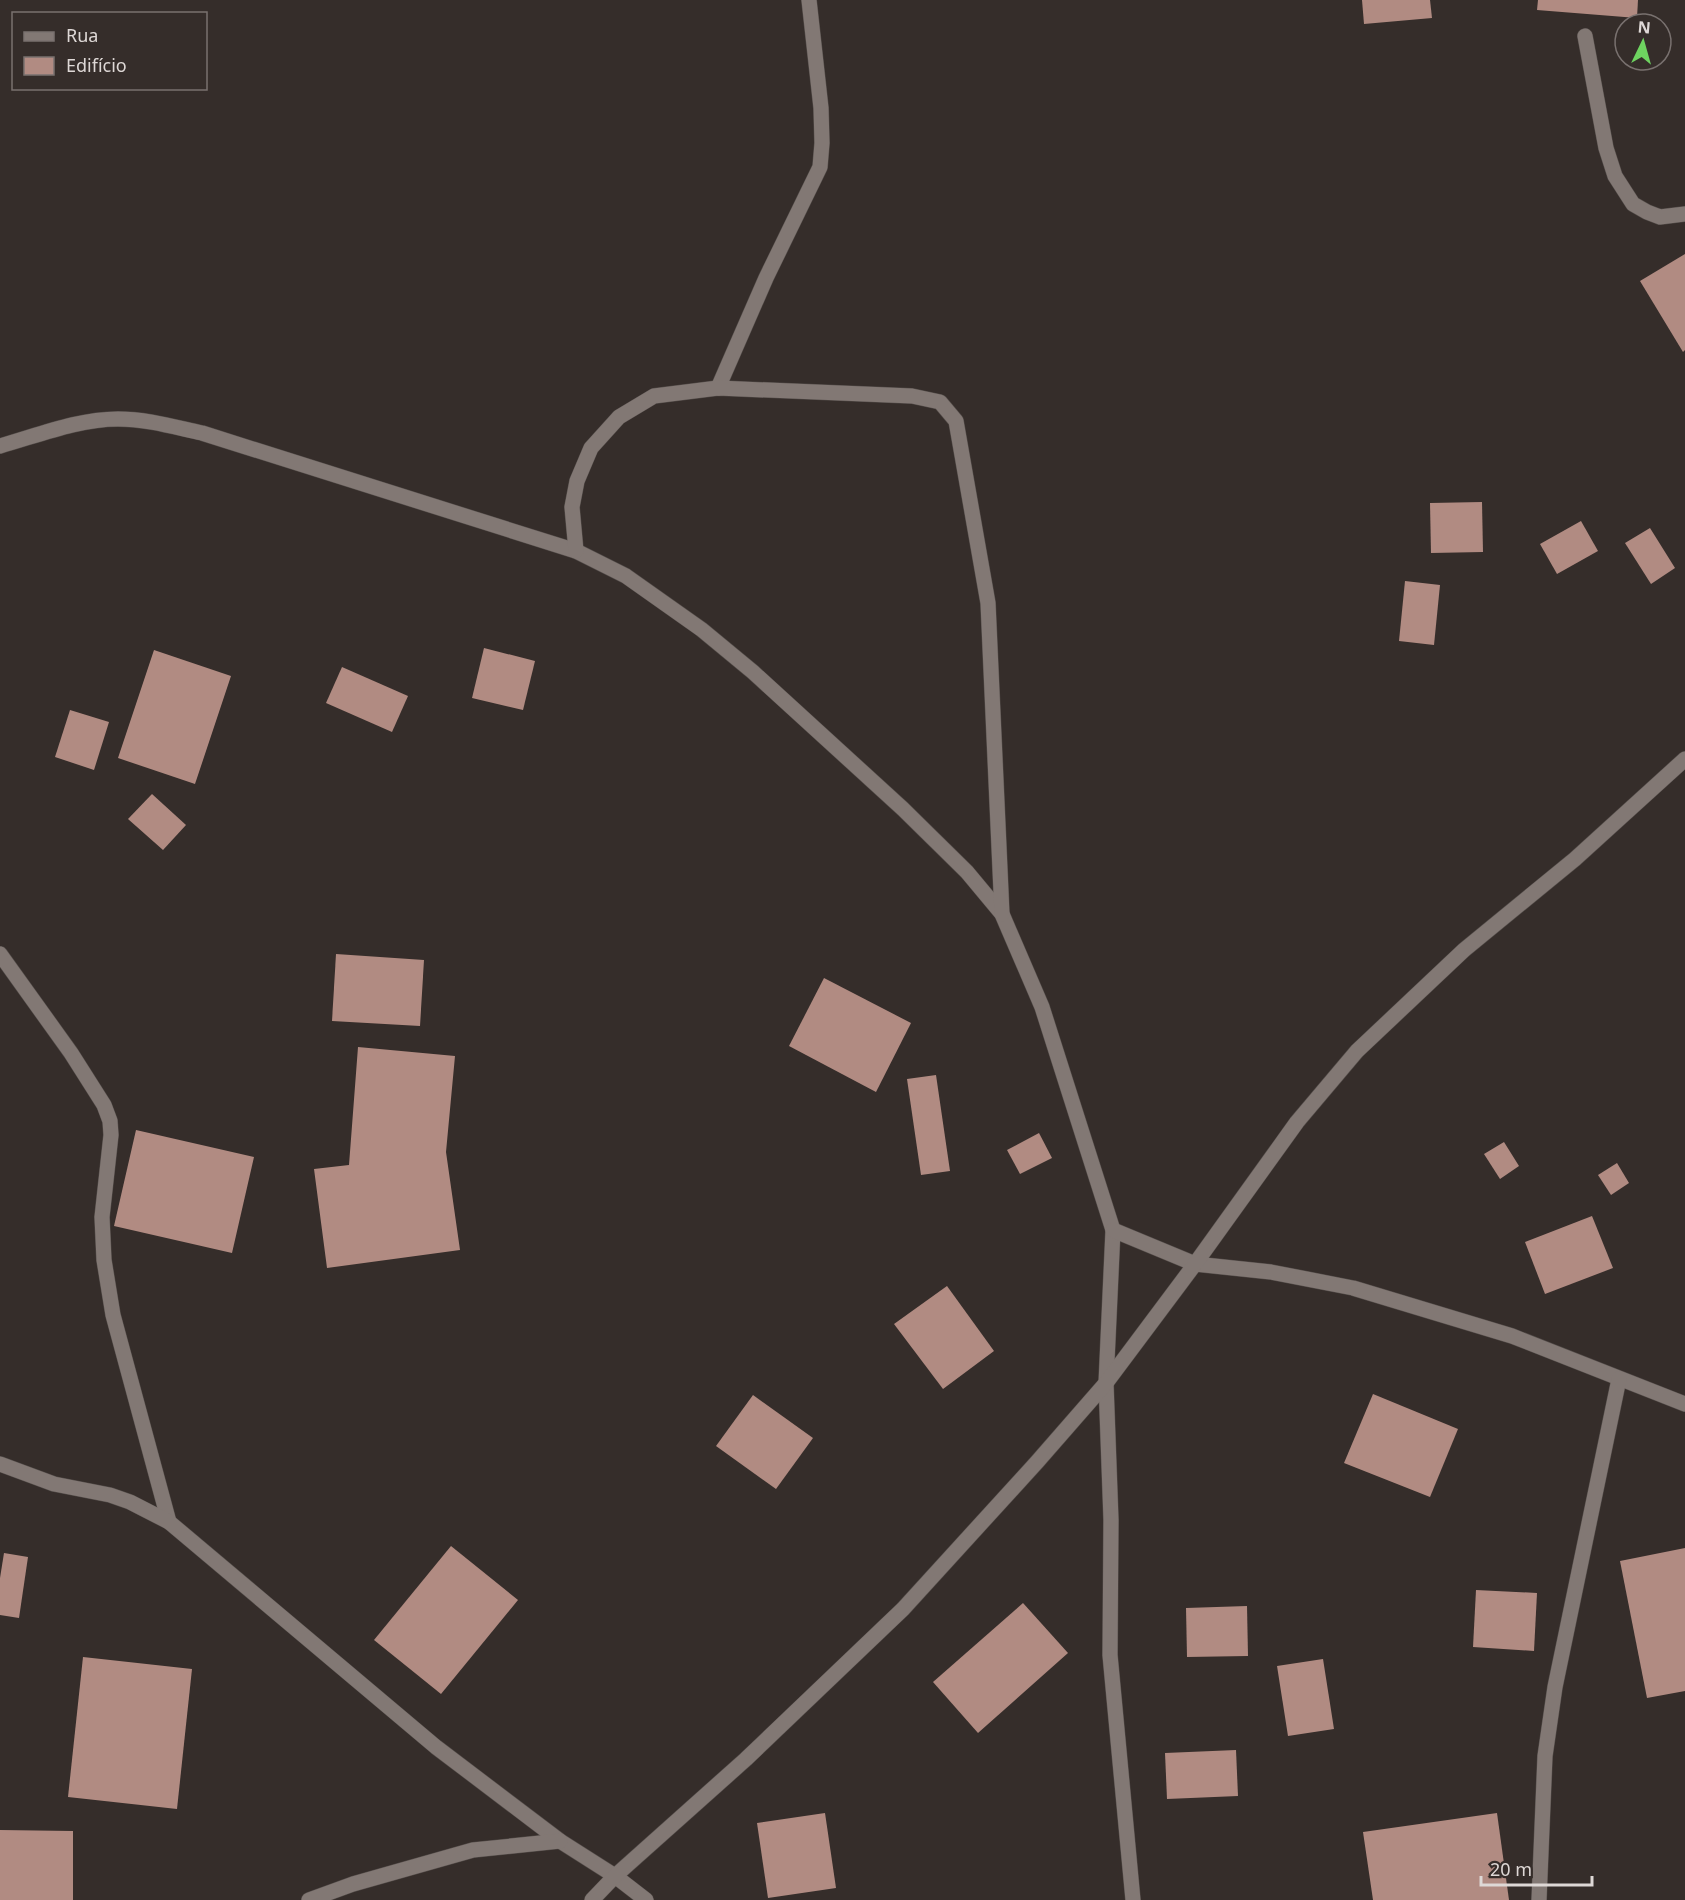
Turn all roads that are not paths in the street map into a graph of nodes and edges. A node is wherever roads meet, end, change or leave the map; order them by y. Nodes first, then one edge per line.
1 (809, 0) edge
2 (1585, 36) dead end
3 (1685, 214) edge
4 (718, 388) junction
5 (0, 446) edge
6 (576, 551) junction
7 (1685, 759) edge
8 (1002, 914) junction
9 (0, 954) edge
10 (1113, 1230) junction
11 (1195, 1264) junction
12 (1619, 1379) junction
13 (1106, 1383) junction
14 (1685, 1404) edge
15 (0, 1464) edge
16 (169, 1522) junction
17 (560, 1841) junction
18 (615, 1876) junction
19 (309, 1900) edge
20 (592, 1900) edge
21 (646, 1900) edge
22 (1133, 1900) edge
23 (1539, 1900) edge

1 - 4 street
2 - 3 street
4 - 6 street
4 - 8 street
5 - 6 street
6 - 8 street
7 - 11 street
8 - 10 street
9 - 16 street
10 - 11 street
10 - 13 street
11 - 12 street
11 - 13 street
12 - 14 street
12 - 23 street
13 - 18 street
13 - 22 street
15 - 16 street
16 - 17 street
17 - 18 street
17 - 19 street
18 - 20 street
18 - 21 street

